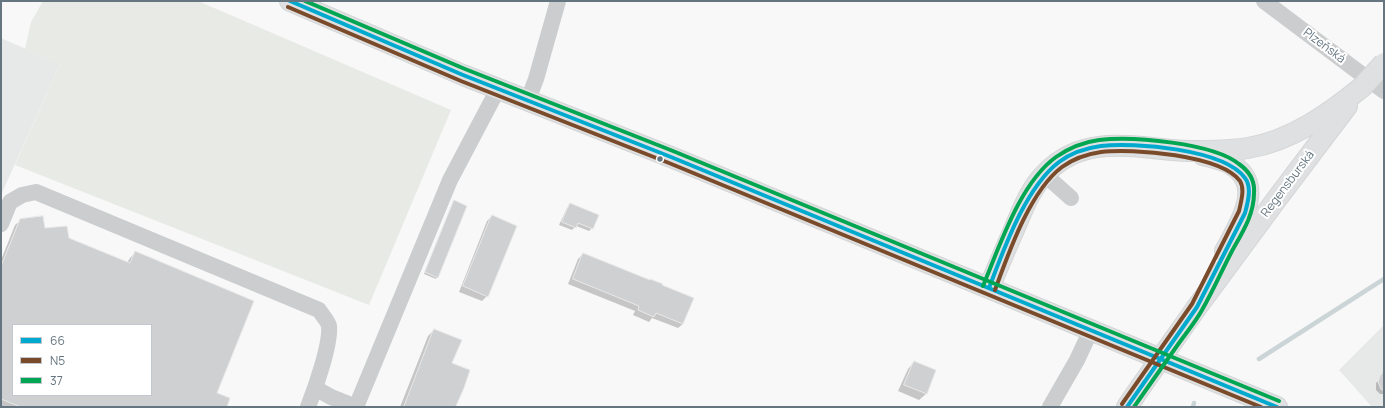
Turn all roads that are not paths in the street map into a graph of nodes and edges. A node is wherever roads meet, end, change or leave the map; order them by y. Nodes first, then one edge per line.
1 (290, 1) edge
2 (558, 1) edge
3 (1264, 1) edge
4 (1384, 63) edge
5 (498, 89) junction
6 (1384, 91) edge
7 (528, 100) junction
8 (1341, 109) junction
9 (1188, 151) junction
10 (1044, 174) junction
11 (1071, 198) dead end
12 (1, 224) edge
13 (1210, 285) junction
14 (989, 288) junction
15 (1091, 330) junction
16 (1142, 385) junction
17 (315, 388) junction
18 (308, 407) edge
19 (356, 407) edge
20 (1050, 407) edge
21 (1127, 407) edge
22 (1134, 407) edge
23 (1277, 407) edge

1 - 5 main road
2 - 7 street
3 - 6 street, Plzeňská
4 - 8 main road, bridge
5 - 7 main road
5 - 19 street
7 - 14 main road
8 - 9 main road
8 - 13 main road, Regensburská
9 - 10 main road
9 - 13 main road
10 - 11 street
10 - 14 main road
12 - 17 street
13 - 16 main road, Regensburská, bridge
14 - 15 main road
15 - 20 street
15 - 23 main road
16 - 21 main road, Regensburská
16 - 22 main road
17 - 18 street
17 - 19 street

